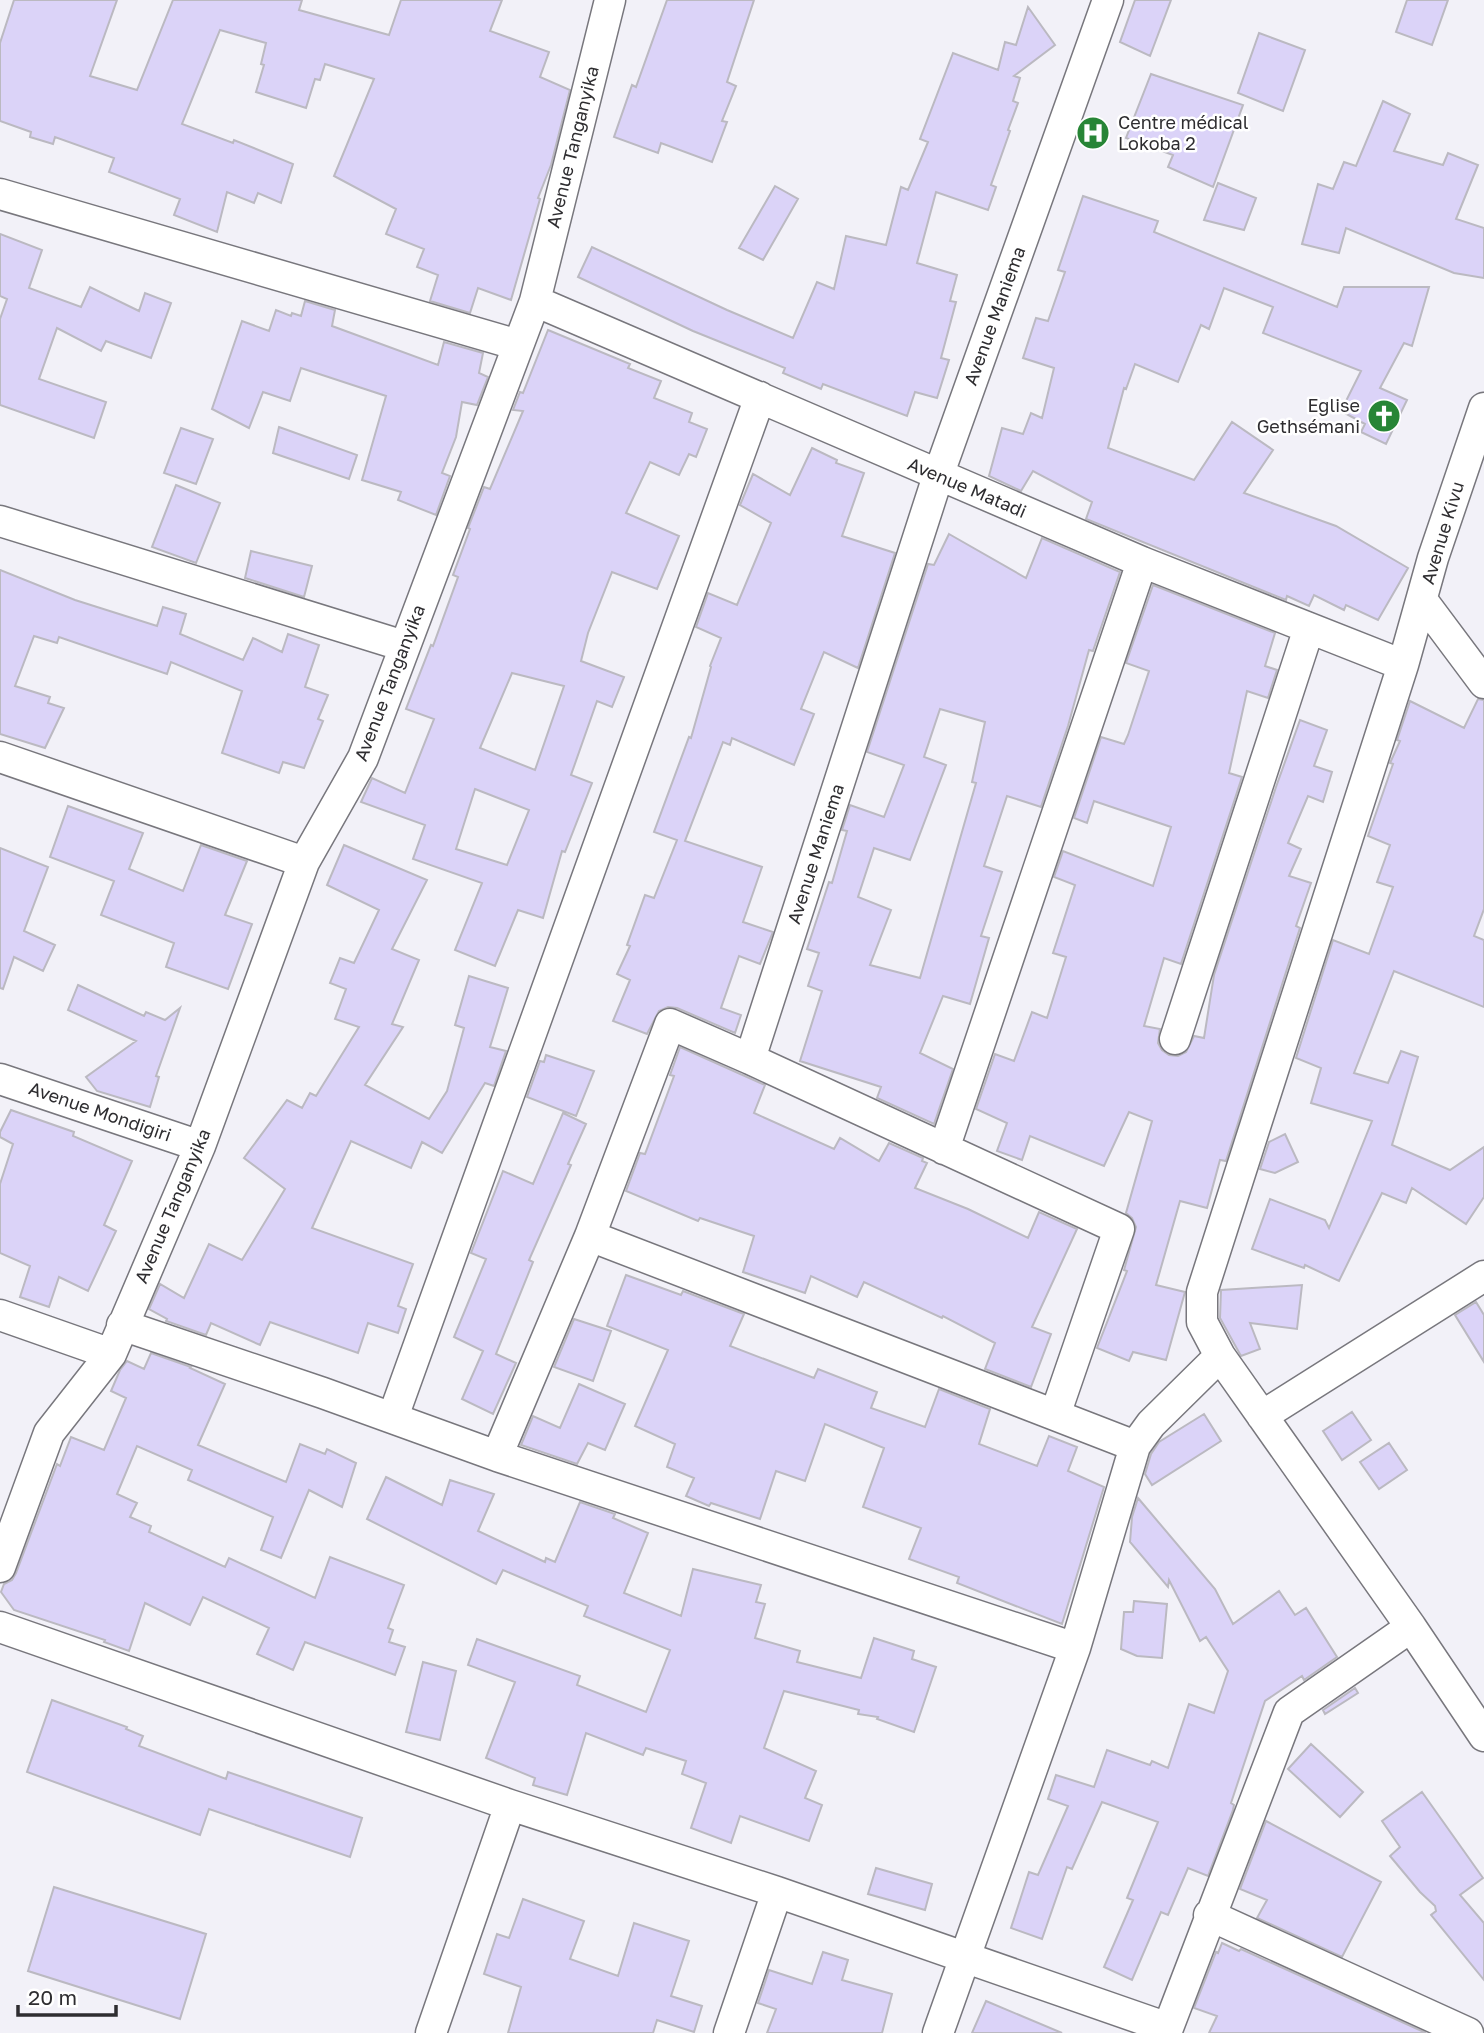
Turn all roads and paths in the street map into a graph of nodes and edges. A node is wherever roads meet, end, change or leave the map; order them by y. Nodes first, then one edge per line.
1 (610, 0) edge
2 (1108, 0) edge
3 (0, 194) edge
4 (535, 300) junction
5 (518, 345) junction
6 (760, 397) junction
7 (1484, 408) edge
8 (938, 476) junction
9 (0, 521) edge
10 (1142, 562) junction
11 (1422, 600) junction
12 (1309, 628) junction
13 (404, 646) junction
14 (1403, 665) junction
15 (1484, 683) edge
16 (0, 757) edge
17 (304, 862) junction
18 (1175, 1039) dead end
19 (750, 1059) junction
20 (0, 1079) edge
21 (200, 1146) junction
22 (944, 1149) junction
23 (590, 1236) junction
24 (1484, 1276) edge
25 (0, 1315) edge
26 (122, 1325) junction
27 (111, 1354) junction
28 (1220, 1356) junction
29 (1055, 1415) junction
30 (1262, 1416) junction
31 (393, 1417) junction
32 (1135, 1446) junction
33 (497, 1456) junction
34 (0, 1567) edge
35 (0, 1627) edge
36 (1411, 1627) junction
37 (1075, 1648) junction
38 (1484, 1736) edge
39 (510, 1805) junction
40 (777, 1892) junction
41 (1209, 1915) junction
42 (966, 1957) junction
43 (1167, 2031) edge
44 (430, 2033) edge
45 (729, 2033) edge
46 (938, 2033) edge
47 (1468, 2033) edge

1 - 4 street, Avenue Tanganyika
2 - 8 street, Avenue Maniema
3 - 5 street
4 - 5 street, Avenue Tanganyika
4 - 6 street, Avenue Matadi
5 - 13 street, Avenue Tanganyika
6 - 8 street, Avenue Matadi
6 - 31 street
7 - 11 street, Avenue Kivu
8 - 10 street, Avenue Matadi
8 - 19 street, Avenue Maniema
9 - 13 street
10 - 12 street, Avenue Matadi
10 - 22 street
11 - 14 street
11 - 15 street, Avenue Kivu
12 - 14 street, Avenue Matadi
12 - 18 street
13 - 17 street, Avenue Tanganyika
14 - 28 street
16 - 17 street
17 - 21 street, Avenue Tanganyika
19 - 22 street
19 - 23 street
20 - 21 street, Avenue Mondigiri
21 - 26 street, Avenue Tanganyika
22 - 29 street
23 - 29 street
23 - 33 street
24 - 30 street
25 - 27 street
26 - 27 street, Avenue Tanganyika
26 - 31 street
27 - 34 street, Avenue Tanganyika
28 - 30 street
28 - 32 street
29 - 32 street
30 - 36 street
31 - 33 street
32 - 37 street
33 - 37 street
35 - 39 street
36 - 38 street
36 - 41 street
37 - 42 street
39 - 40 street
39 - 44 street
40 - 42 street
40 - 45 street
41 - 43 street
41 - 47 street
42 - 43 street
42 - 46 street

